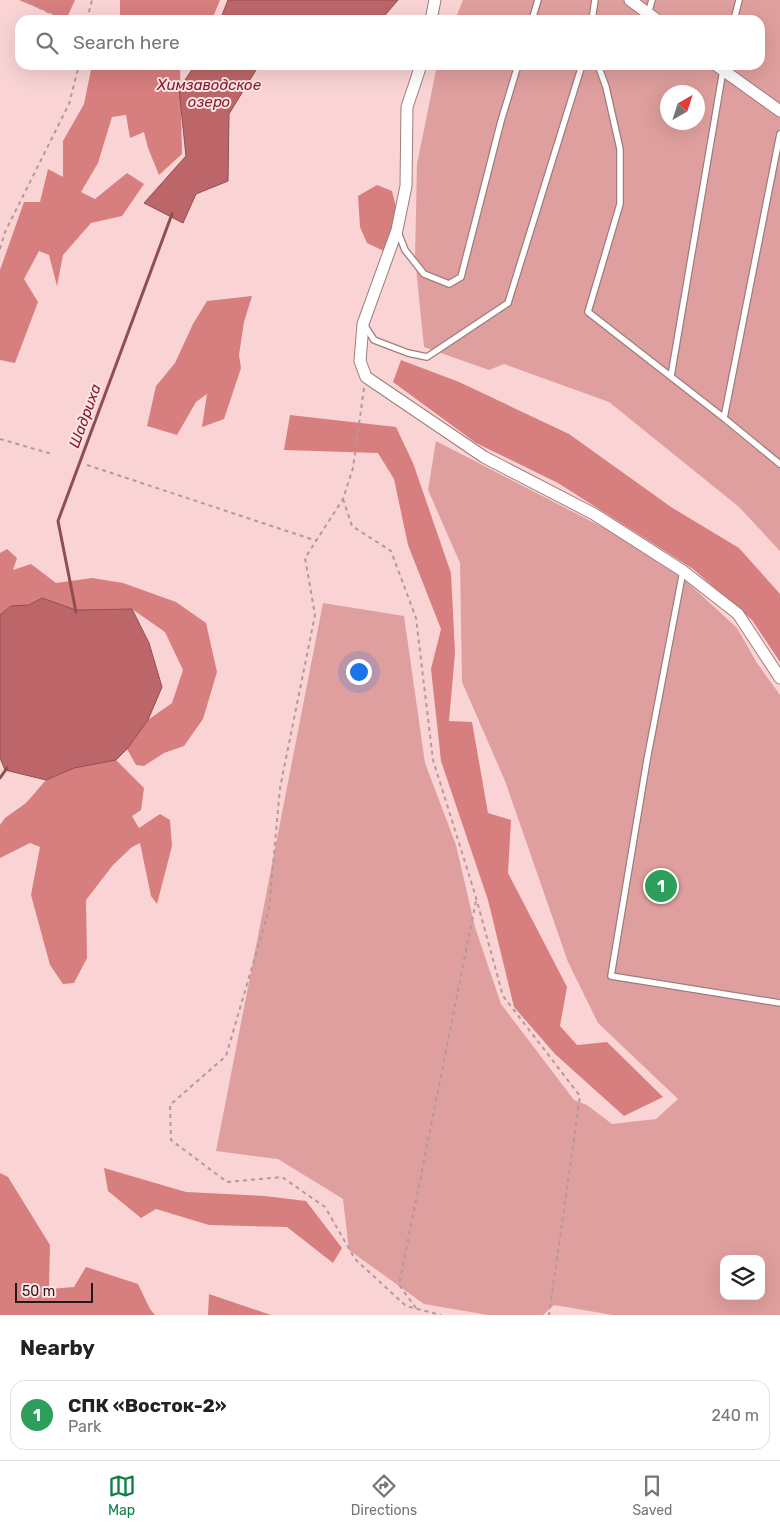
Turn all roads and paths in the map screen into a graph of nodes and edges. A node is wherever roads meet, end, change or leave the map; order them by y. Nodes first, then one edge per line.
1 (24, 0) edge
2 (92, 0) edge
3 (435, 0) edge
4 (538, 0) edge
5 (594, 0) edge
6 (630, 0) edge
7 (652, 0) edge
8 (739, 0) edge
9 (52, 15) edge
10 (88, 15) edge
11 (433, 15) edge
12 (534, 15) edge
13 (592, 15) edge
14 (649, 15) edge
15 (652, 15) edge
16 (735, 15) edge
17 (79, 70) edge
18 (419, 70) edge
19 (517, 70) edge
20 (580, 70) edge
21 (600, 70) edge
22 (721, 70) edge
23 (725, 70) edge
24 (780, 111) edge
25 (780, 134) edge
26 (397, 230) junction
27 (0, 249) edge
28 (363, 324) junction
29 (671, 376) junction
30 (366, 377) junction
31 (724, 418) junction
32 (0, 439) edge
33 (52, 454) dead end
34 (780, 464) edge
35 (87, 465) dead end
36 (343, 499) junction
37 (317, 541) junction
38 (683, 570) junction
39 (780, 678) edge
40 (476, 899) junction
41 (780, 1003) edge
42 (416, 1308) junction
43 (441, 1315) edge
44 (549, 1315) edge

1 - 9 path
2 - 10 path
3 - 11 street
4 - 12 lane
5 - 13 lane
6 - 14 street
7 - 15 lane
8 - 16 lane
17 - 27 path
18 - 26 street
19 - 26 lane
20 - 28 lane
21 - 29 lane
22 - 29 lane
23 - 24 street
25 - 31 lane
26 - 28 street
28 - 30 street
29 - 31 lane
30 - 36 path
30 - 38 street
31 - 34 lane
32 - 33 path
35 - 37 path
36 - 37 path
36 - 40 path
37 - 42 path
38 - 39 street
38 - 41 lane
40 - 42 path
40 - 44 path
42 - 43 path

